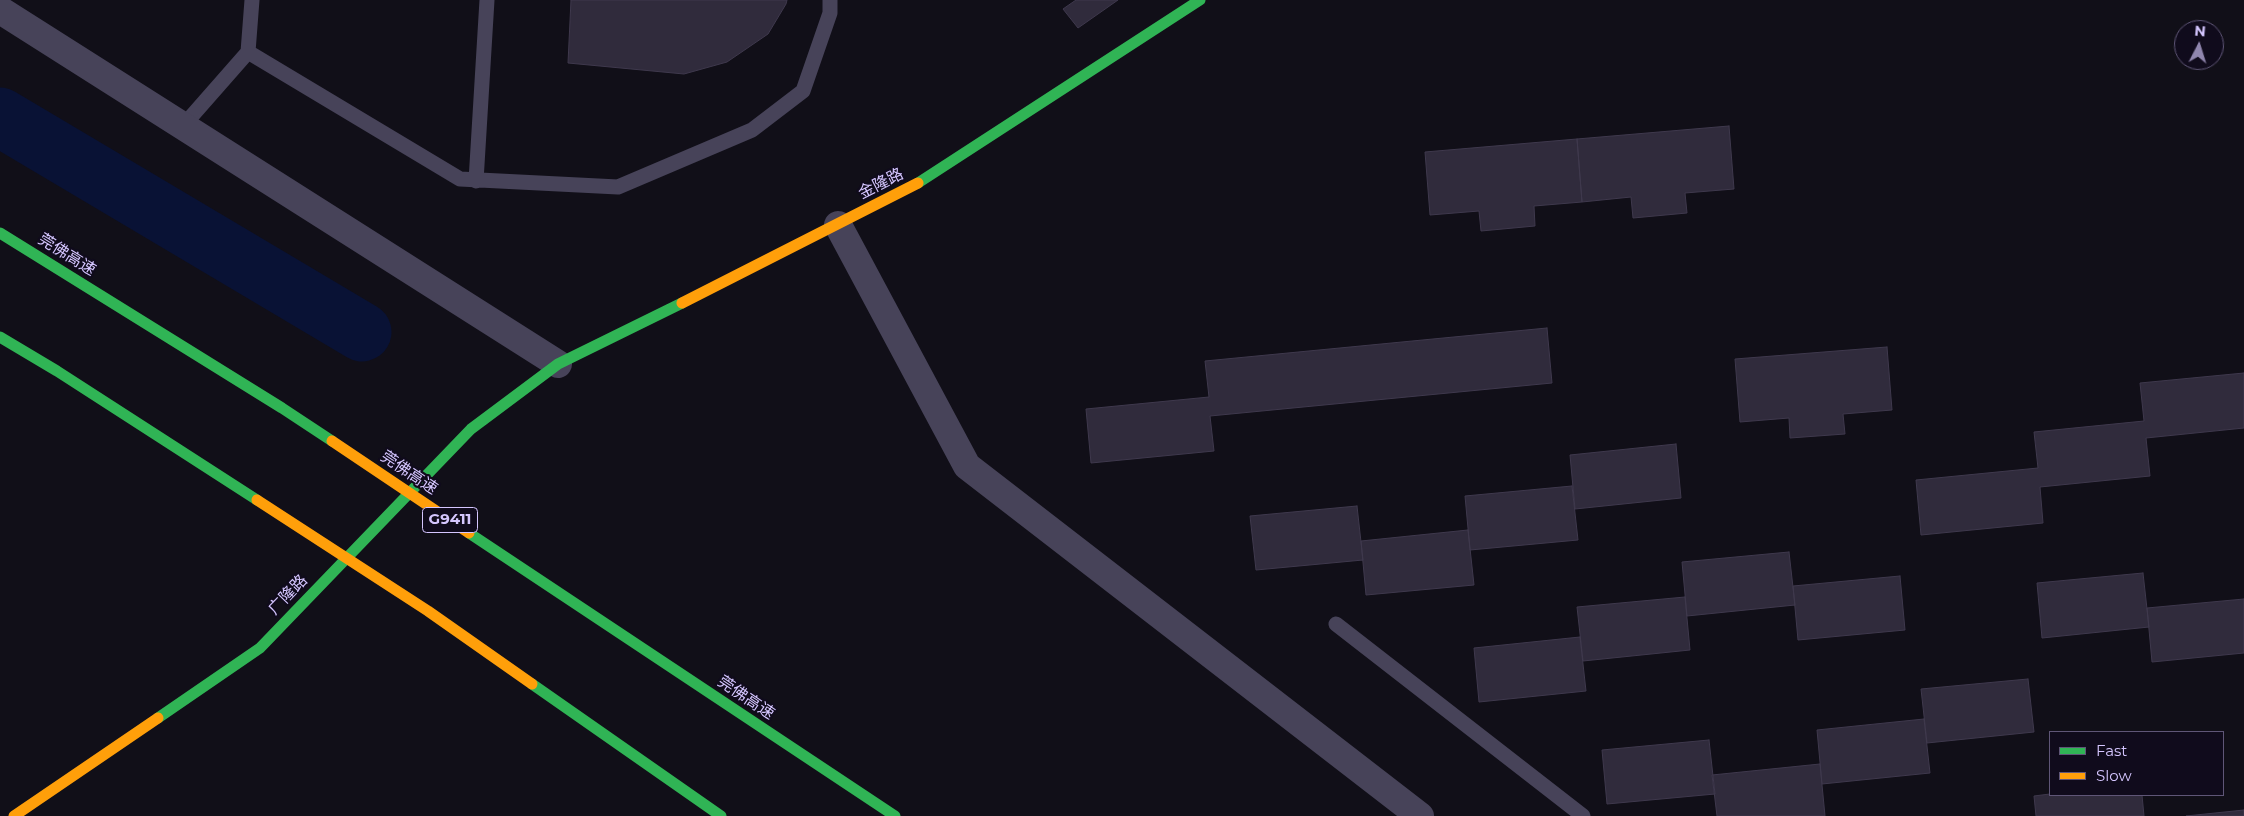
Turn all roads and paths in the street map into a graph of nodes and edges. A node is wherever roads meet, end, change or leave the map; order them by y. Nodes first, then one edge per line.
1 (252, 0) edge
2 (487, 0) edge
3 (830, 0) edge
4 (1200, 0) edge
5 (0, 10) edge
6 (248, 52) junction
7 (183, 126) junction
8 (476, 181) junction
9 (838, 224) junction
10 (0, 233) edge
11 (0, 337) edge
12 (558, 364) junction
13 (1336, 624) dead end
14 (14, 816) edge
15 (721, 816) edge
16 (895, 816) edge
17 (1420, 816) edge
18 (1583, 816) edge

1 - 6 lane
2 - 8 lane
3 - 8 lane
4 - 9 main road, 金隆路
5 - 7 street
6 - 7 lane
6 - 8 lane
7 - 12 street
9 - 12 main road, 金隆路
9 - 17 street
10 - 16 main road, 莞佛高速 / G9411, bridge
11 - 15 main road, bridge
12 - 14 main road, 广隆路
13 - 18 lane

